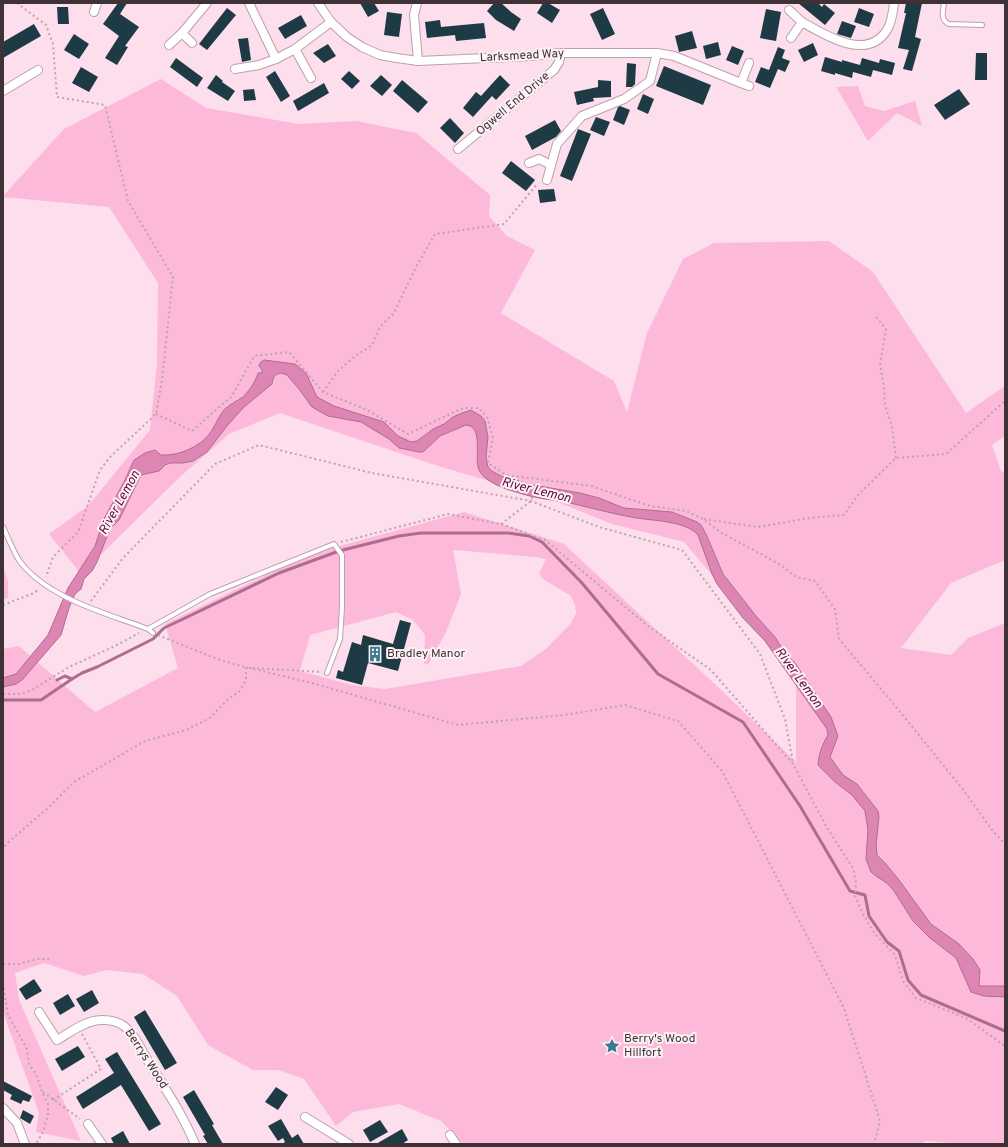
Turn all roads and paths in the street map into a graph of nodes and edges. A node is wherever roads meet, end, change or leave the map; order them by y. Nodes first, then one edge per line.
1 (17, 3) edge
2 (97, 3) edge
3 (206, 3) edge
4 (249, 3) edge
5 (318, 3) edge
6 (417, 3) edge
7 (894, 3) edge
8 (944, 3) edge
9 (789, 10) dead end
10 (94, 12) dead end
11 (331, 22) junction
12 (802, 22) junction
13 (982, 25) dead end
14 (182, 33) junction
15 (791, 38) dead end
16 (192, 43) dead end
17 (169, 45) dead end
18 (295, 49) junction
19 (561, 53) junction
20 (657, 53) junction
21 (276, 58) junction
22 (418, 61) junction
23 (749, 64) dead end
24 (235, 68) dead end
25 (38, 70) dead end
26 (311, 78) dead end
27 (3, 91) edge
28 (458, 149) dead end
29 (529, 163) dead end
30 (551, 165) junction
31 (547, 179) joint
32 (876, 317) dead end
33 (323, 392) junction
34 (1005, 401) edge
35 (156, 414) junction
36 (896, 458) junction
37 (538, 480) junction
38 (531, 501) junction
39 (703, 519) junction
40 (501, 524) junction
41 (3, 527) edge
42 (334, 544) junction
43 (44, 585) junction
44 (3, 605) edge
45 (88, 606) junction
46 (148, 629) junction
47 (153, 633) dead end
48 (161, 636) dead end
49 (246, 668) junction
50 (327, 673) joint
51 (3, 694) edge
52 (793, 764) junction
53 (1005, 844) edge
54 (3, 851) edge
55 (52, 958) dead end
56 (3, 964) edge
57 (3, 983) edge
58 (39, 1012) dead end
59 (78, 1028) junction
60 (1005, 1046) edge
61 (42, 1092) junction
62 (53, 1100) junction
63 (3, 1108) edge
64 (305, 1117) dead end
65 (88, 1124) joint
66 (450, 1135) dead end
67 (25, 1144) edge
68 (36, 1144) edge
69 (102, 1144) edge
70 (195, 1144) edge
71 (349, 1144) edge
72 (456, 1144) edge
73 (874, 1144) edge

1 - 35 path
2 - 10 street
3 - 14 street
4 - 21 street
5 - 11 street, Larksmead Way
6 - 22 street
7 - 12 street
8 - 13 lane
9 - 12 street
11 - 18 street
11 - 22 street, Larksmead Way
12 - 15 street
14 - 16 street
14 - 17 street
18 - 21 street
18 - 26 street
19 - 20 street, Larksmead Way
19 - 22 street, Larksmead Way
19 - 28 street, Ogwell End Drive
20 - 23 street, Larksmead Way
20 - 30 street
21 - 24 street
25 - 27 street
29 - 30 street
30 - 31 street
31 - 33 path
32 - 36 path
33 - 35 path
33 - 37 path
34 - 36 path
35 - 43 path
36 - 39 path
37 - 38 path
37 - 39 path
38 - 40 path
38 - 45 path
38 - 52 path
39 - 53 path
40 - 42 path
40 - 52 path
41 - 43 lane
42 - 46 lane
42 - 50 lane
43 - 44 path
43 - 45 lane
45 - 46 lane
46 - 47 lane
46 - 51 path
48 - 49 path
49 - 50 path
49 - 54 path
49 - 73 path
52 - 60 path
55 - 56 path
57 - 61 path
58 - 59 street, Berrys Wood
59 - 62 path
59 - 70 street, Berrys Wood
61 - 62 path
61 - 68 path
62 - 65 path
63 - 67 street
64 - 71 street
65 - 69 street
66 - 72 street

